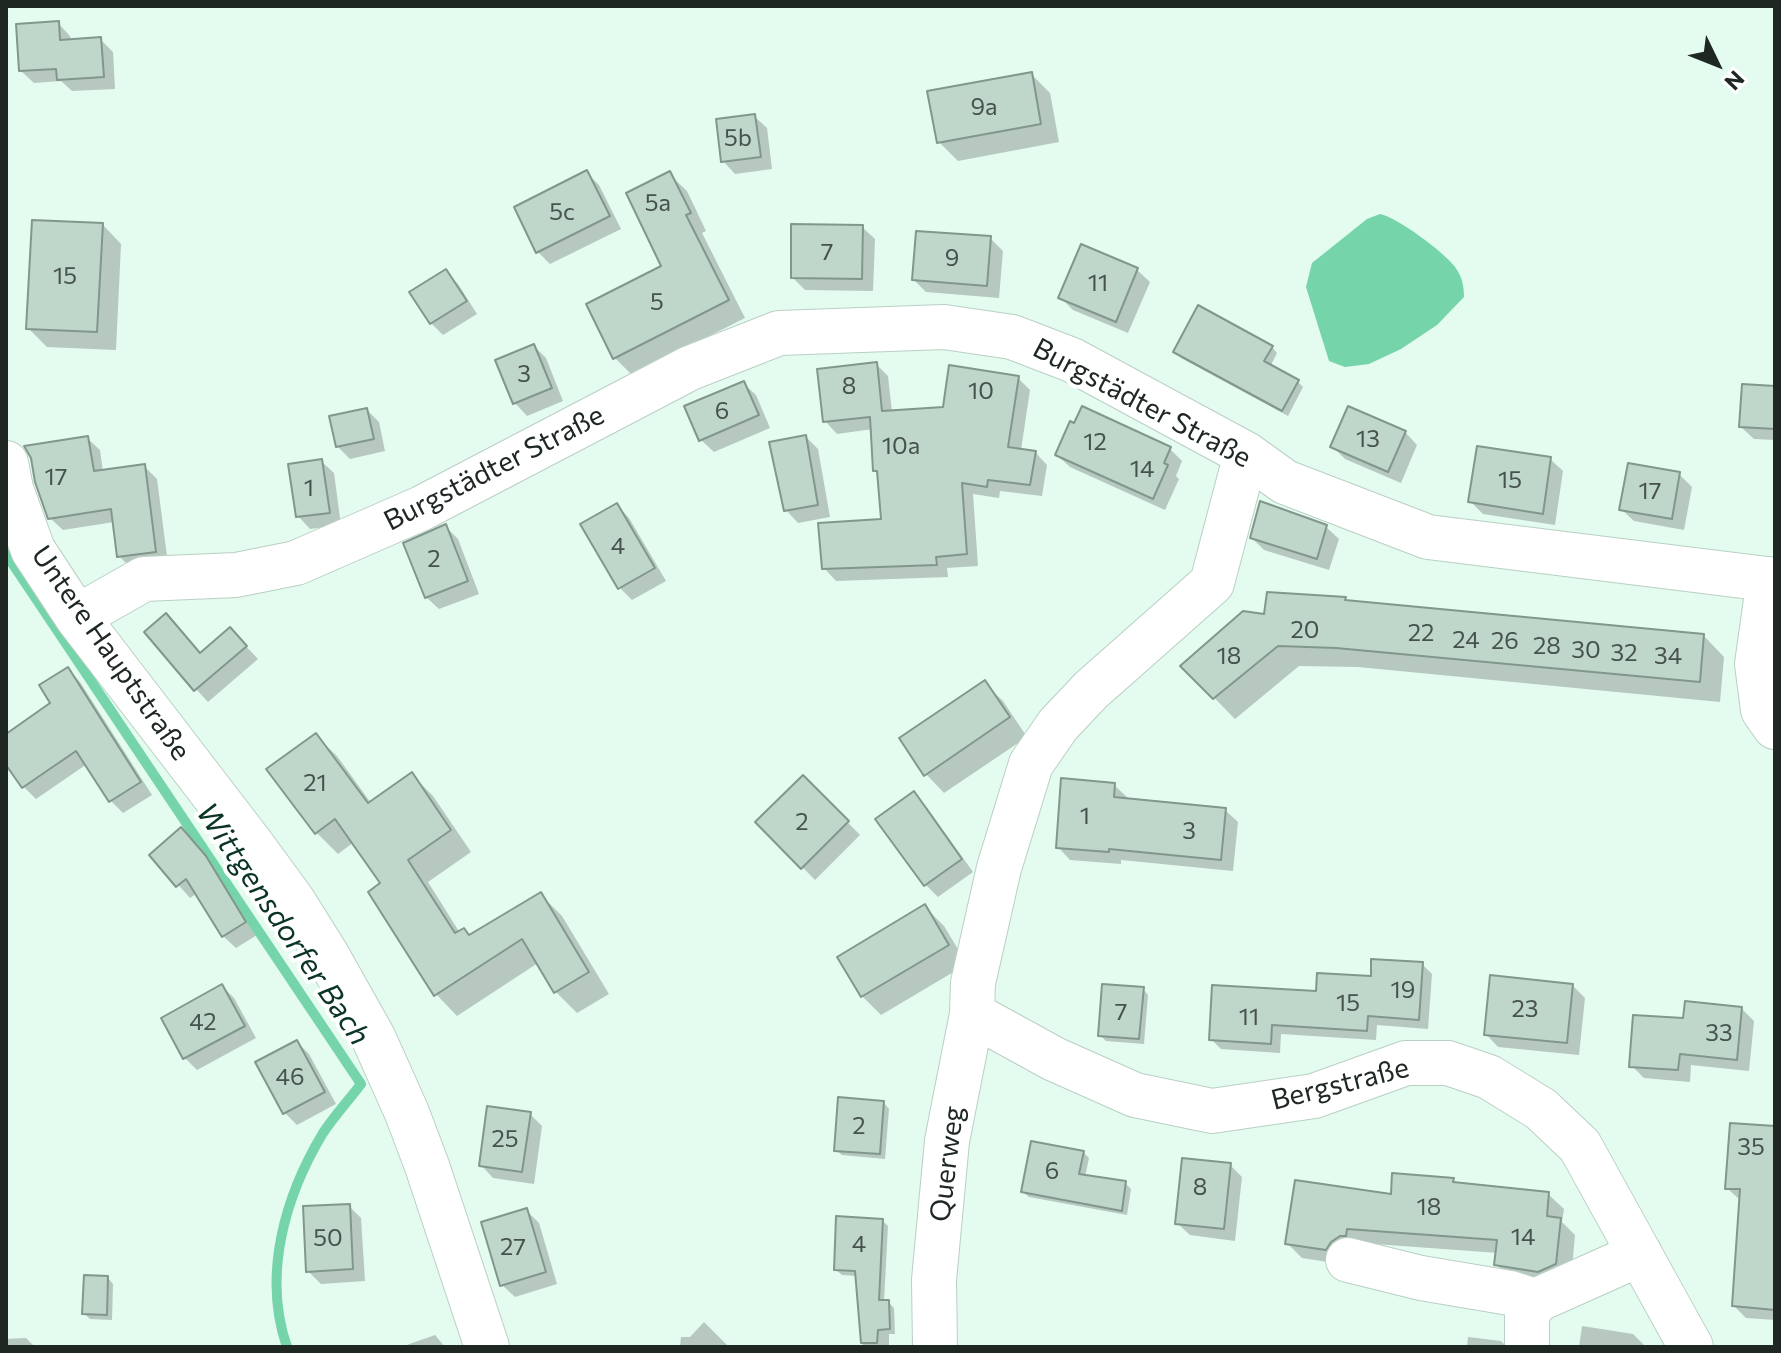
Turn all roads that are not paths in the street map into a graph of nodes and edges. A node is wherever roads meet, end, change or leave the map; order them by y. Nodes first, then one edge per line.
1 (1246, 454) junction
2 (6, 463) edge
3 (1772, 580) edge
4 (77, 617) junction
5 (1775, 727) edge
6 (972, 999) junction
7 (1640, 1254) junction
8 (1348, 1260) dead end
9 (1535, 1301) junction
10 (487, 1347) edge
11 (935, 1347) edge
12 (1527, 1347) edge
13 (1691, 1347) edge

1 - 3 street, Burgstädter Straße
1 - 4 street, Burgstädter Straße
1 - 6 street, Querweg
2 - 4 street, Untere Hauptstraße
3 - 5 street
4 - 10 street, Untere Hauptstraße
6 - 7 street, Bergstraße
6 - 11 street, Querweg
7 - 9 street
7 - 13 street, Bergstraße
8 - 9 street
9 - 12 street

